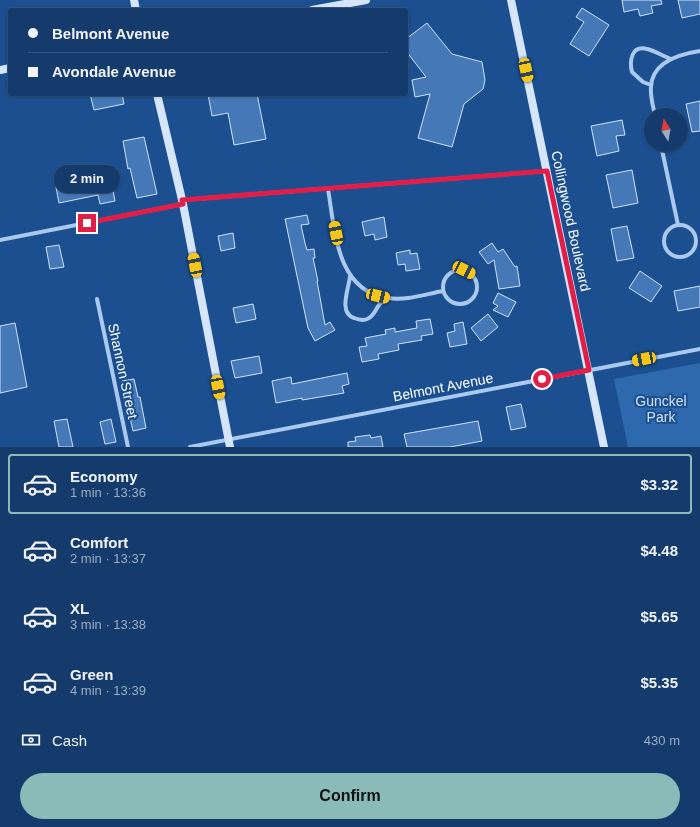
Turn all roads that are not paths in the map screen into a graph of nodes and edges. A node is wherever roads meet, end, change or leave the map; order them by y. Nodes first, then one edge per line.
1 (366, 0) edge
2 (511, 0) edge
3 (323, 8) edge
4 (700, 51) edge
5 (670, 59) junction
6 (650, 85) junction
7 (157, 96) edge
8 (653, 108) edge
9 (662, 152) edge
10 (547, 171) junction
11 (328, 189) junction
12 (183, 202) junction
13 (678, 225) junction
14 (0, 240) edge
15 (350, 276) junction
16 (443, 291) junction
17 (389, 298) junction
18 (96, 299) dead end
19 (700, 349) edge
20 (589, 370) junction
21 (229, 443) edge
22 (128, 447) edge
23 (190, 447) edge
24 (604, 447) edge

1 - 3 main road
2 - 10 main road, Collingwood Boulevard
4 - 5 street
5 - 6 street
5 - 6 street
6 - 8 street
7 - 12 main road
9 - 13 street
10 - 11 street
10 - 20 main road, Collingwood Boulevard
11 - 12 street
11 - 15 street
12 - 14 street
12 - 21 main road
13 - 13 street
15 - 17 street
15 - 17 street
16 - 16 street
16 - 17 street
18 - 22 street, Shannon Street
19 - 20 street, Belmont Avenue
20 - 21 street, Belmont Avenue
20 - 24 main road, Collingwood Boulevard
21 - 23 street, Belmont Avenue

